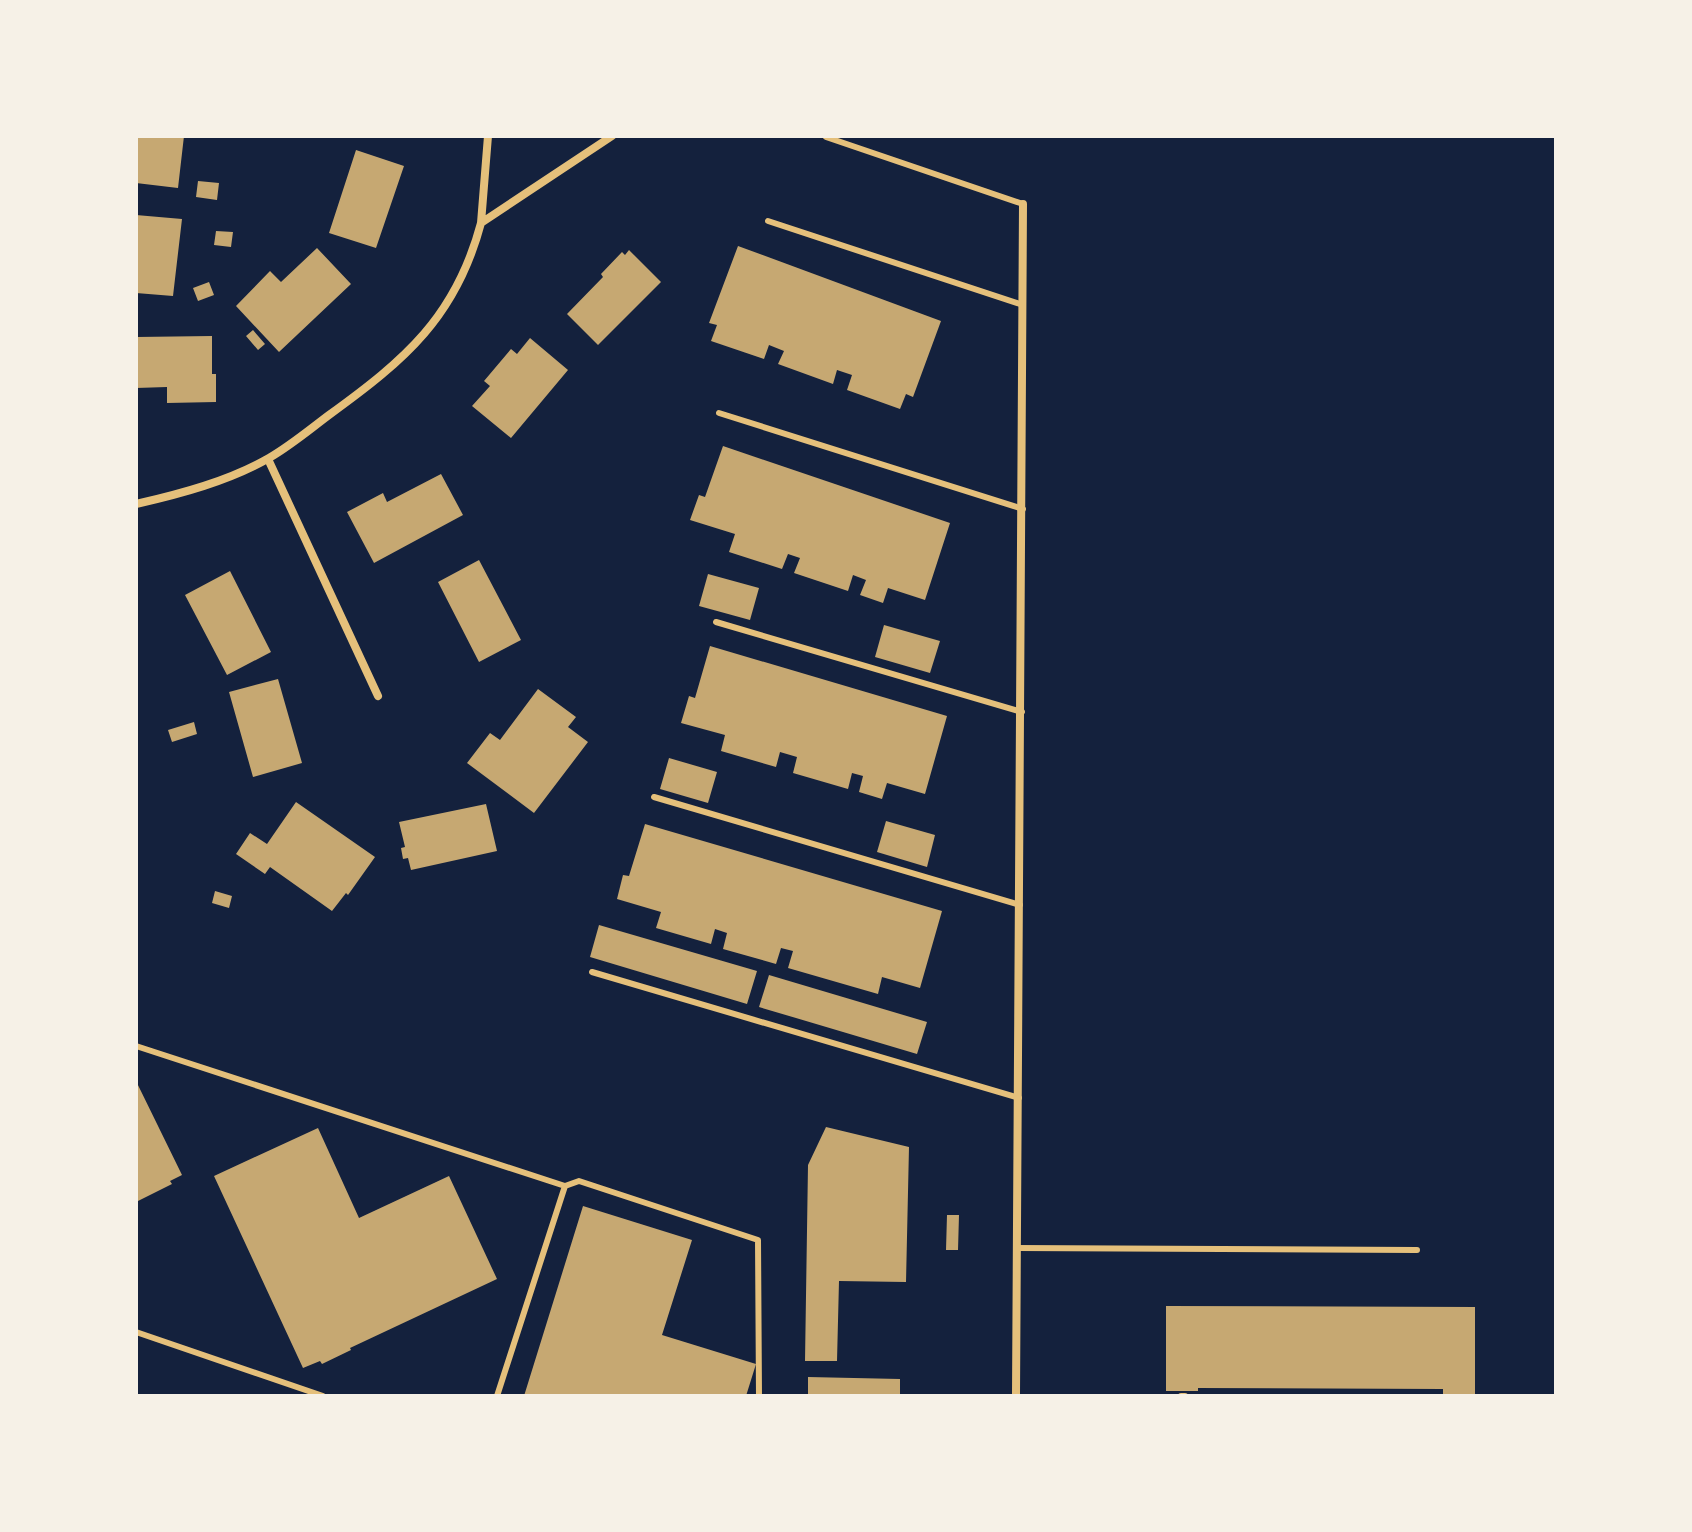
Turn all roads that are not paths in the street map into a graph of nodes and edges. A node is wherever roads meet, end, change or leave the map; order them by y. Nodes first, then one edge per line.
1 (488, 136) edge
2 (612, 136) edge
3 (826, 137) edge
4 (1023, 204) joint
5 (768, 221) dead end
6 (481, 223) junction
7 (1023, 305) junction
8 (719, 413) dead end
9 (268, 459) junction
10 (136, 504) edge
11 (1023, 509) junction
12 (716, 622) dead end
13 (378, 696) dead end
14 (1022, 712) junction
15 (654, 797) dead end
16 (1020, 905) junction
17 (592, 972) dead end
18 (136, 1046) edge
19 (1019, 1098) junction
20 (565, 1186) junction
21 (1017, 1248) junction
22 (1417, 1250) dead end
23 (136, 1332) edge
24 (309, 1394) edge
25 (323, 1396) edge
26 (497, 1396) edge
27 (759, 1396) edge
28 (1016, 1396) edge

1 - 6 street
2 - 6 street
3 - 4 lane
4 - 7 street
5 - 7 lane
6 - 9 street
7 - 11 street
8 - 11 lane
9 - 10 street
9 - 13 street
11 - 14 street
12 - 14 lane
14 - 16 street
15 - 16 lane
16 - 19 street
17 - 19 lane
18 - 20 lane
19 - 21 street
20 - 26 lane
20 - 27 lane
21 - 22 lane
21 - 28 street
23 - 24 lane
24 - 25 lane

